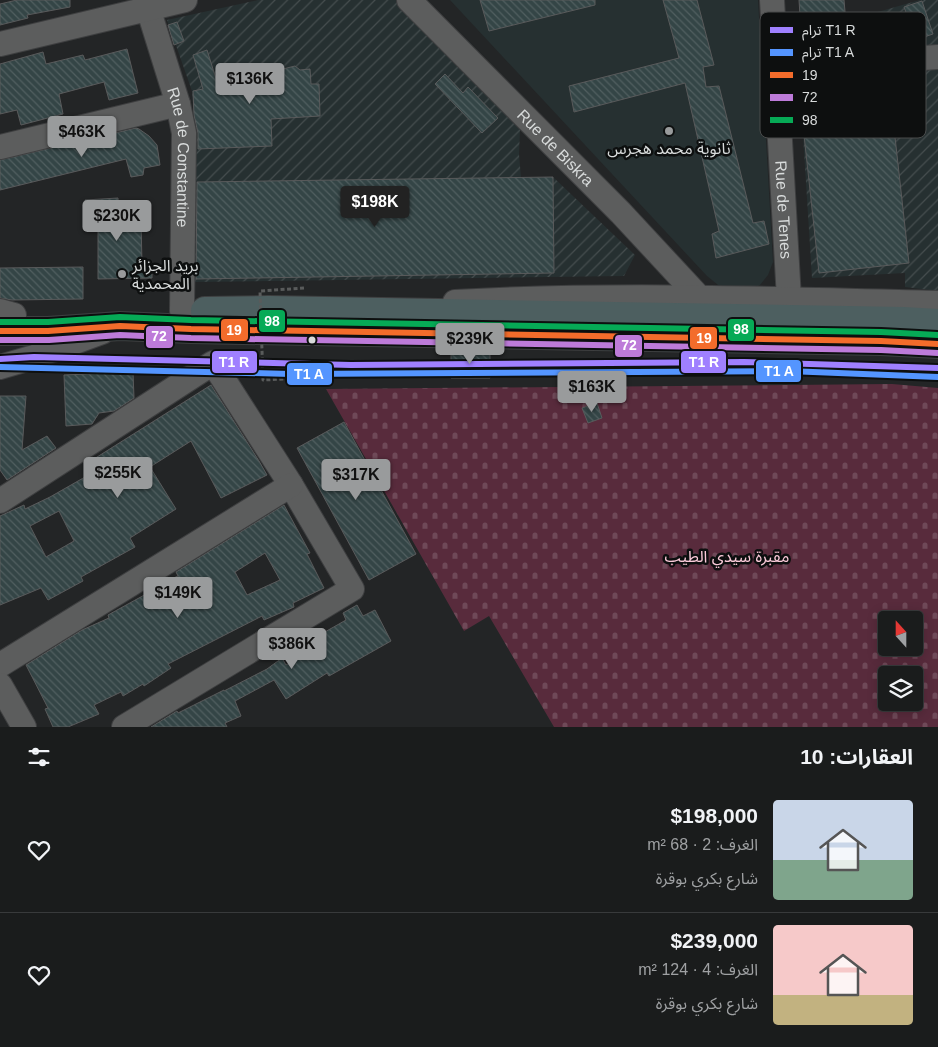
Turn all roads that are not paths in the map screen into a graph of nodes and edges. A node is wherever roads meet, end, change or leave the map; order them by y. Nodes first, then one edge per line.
1 (186, 0) edge
2 (410, 0) edge
3 (148, 8) junction
4 (0, 44) edge
5 (178, 104) junction
6 (780, 138) edge
7 (0, 147) edge
8 (699, 297) junction
9 (789, 299) junction
10 (938, 302) edge
11 (269, 310) junction
12 (182, 311) junction
13 (4, 318) edge
14 (938, 323) edge
15 (120, 326) junction
16 (938, 344) edge
17 (0, 367) edge
18 (291, 486) junction
19 (0, 501) edge
20 (0, 665) edge
21 (0, 685) edge
22 (24, 727) edge
23 (124, 727) edge

1 - 3 street
2 - 8 street, Rue de Biskra
3 - 4 street
3 - 5 street, Rue de Constantine
5 - 7 street
5 - 12 street, Rue de Constantine
6 - 9 street, Rue de Tenes
8 - 9 street
8 - 11 street
9 - 10 street
11 - 12 highway
11 - 14 highway
12 - 13 highway
13 - 15 highway
15 - 16 highway
15 - 17 street
18 - 19 street
18 - 20 street
18 - 23 street
21 - 22 street

